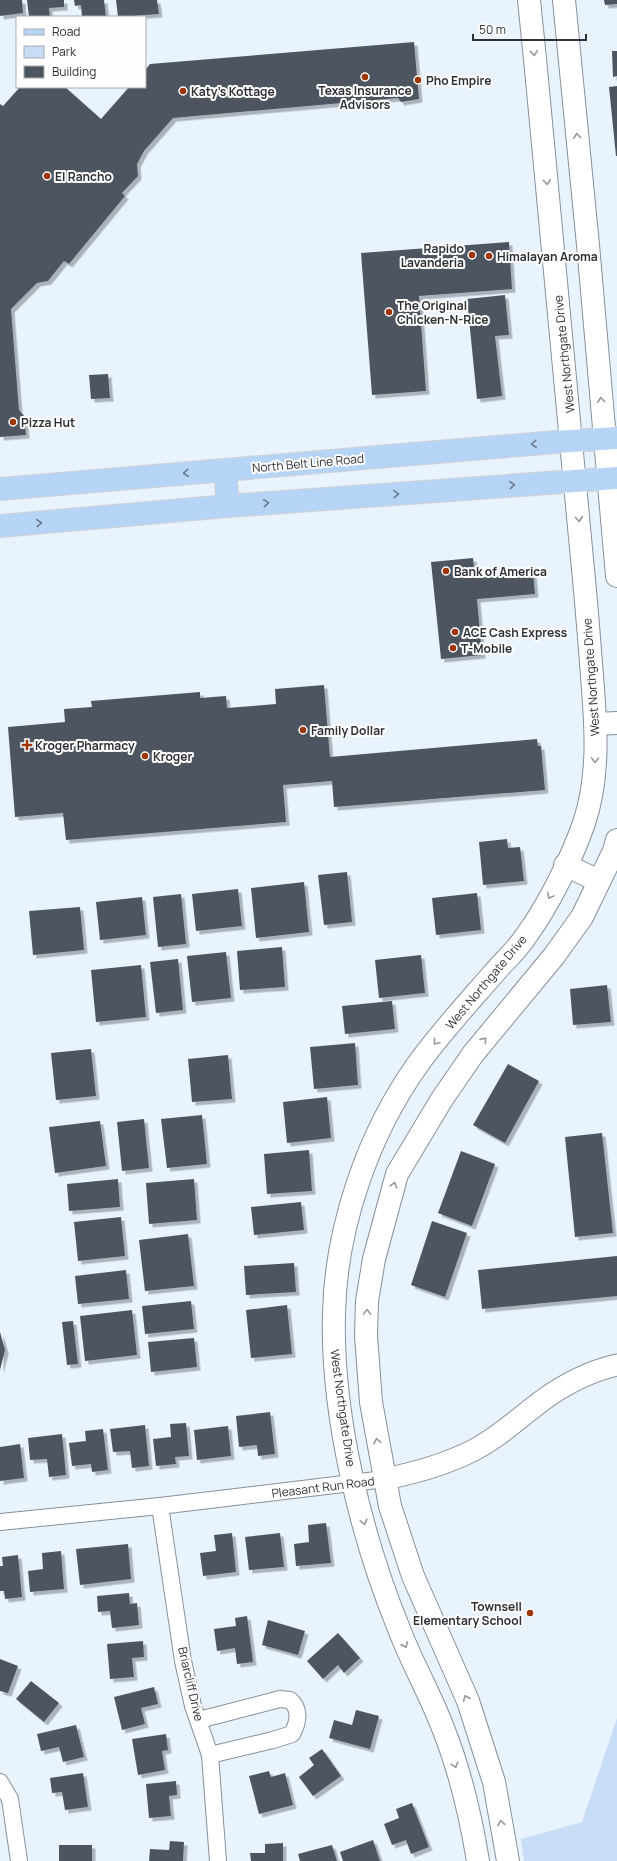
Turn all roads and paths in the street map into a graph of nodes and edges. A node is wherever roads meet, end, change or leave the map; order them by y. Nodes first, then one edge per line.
1 (529, 0) edge
2 (564, 0) edge
3 (575, 112) junction
4 (541, 116) junction
5 (611, 439) edge
6 (572, 441) junction
7 (225, 470) junction
8 (612, 478) edge
9 (576, 480) junction
10 (0, 489) edge
11 (228, 506) junction
12 (0, 526) edge
13 (617, 576) edge
14 (617, 723) edge
15 (596, 724) junction
16 (617, 840) edge
17 (565, 865) junction
18 (599, 881) junction
19 (482, 986) junction
20 (510, 1008) junction
21 (340, 1252) junction
22 (374, 1259) junction
23 (617, 1365) edge
24 (385, 1479) junction
25 (353, 1484) junction
26 (160, 1506) junction
27 (0, 1522) edge
28 (199, 1720) junction
29 (210, 1755) junction
30 (0, 1782) edge
31 (19, 1861) edge
32 (218, 1861) edge
33 (478, 1861) edge
34 (508, 1861) edge

1 -> 4 main road, West Northgate Drive
2 - 3 main road
3 - 4 main road
5 -> 3 main road
4 -> 6 main road, West Northgate Drive
5 - 6 main road, North Belt Line Road
5 - 8 main road
6 -> 7 main road, North Belt Line Road
6 - 9 main road, West Northgate Drive
7 -> 10 main road, North Belt Line Road
7 - 11 main road
8 - 9 main road
8 - 13 main road
11 -> 9 main road
9 -> 15 main road, West Northgate Drive
12 -> 11 main road
14 - 15 main road
15 -> 17 main road, West Northgate Drive
16 - 18 main road
17 - 18 main road
17 -> 19 main road, West Northgate Drive
18 - 20 main road
19 - 20 main road
19 -> 21 main road, West Northgate Drive
22 -> 20 main road
21 - 22 main road
21 - 25 main road, West Northgate Drive
24 -> 22 main road
23 - 24 street, Pleasant Run Road
24 - 25 street, Pleasant Run Road
34 -> 24 main road
25 - 26 street, Pleasant Run Road
25 -> 33 main road, West Northgate Drive
26 - 27 street, Pleasant Run Road
26 - 28 street, Briarcliff Drive
28 - 29 street, Briarcliff Drive
28 - 29 street
29 - 32 street, Briarcliff Drive
30 - 31 street

